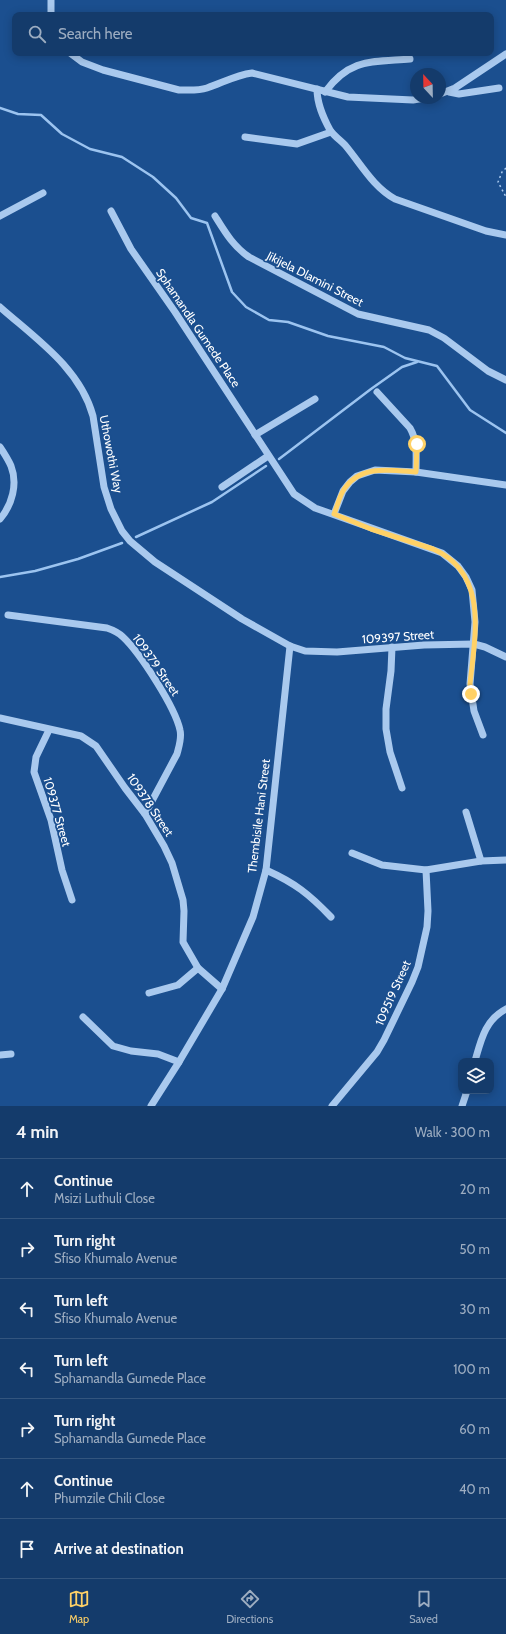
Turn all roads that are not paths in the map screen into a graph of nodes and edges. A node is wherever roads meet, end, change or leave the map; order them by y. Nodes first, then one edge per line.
1 (51, 0) edge
2 (51, 12) edge
3 (506, 54) edge
4 (74, 56) edge
5 (410, 59) dead end
6 (499, 88) dead end
7 (317, 90) junction
8 (325, 92) junction
9 (449, 92) junction
10 (446, 93) edge
11 (410, 100) edge
12 (331, 132) junction
13 (245, 136) dead end
14 (43, 193) dead end
15 (112, 211) dead end
16 (0, 216) edge
17 (215, 216) dead end
18 (506, 235) edge
19 (0, 307) edge
20 (506, 380) edge
21 (376, 392) dead end
22 (315, 399) dead end
23 (255, 435) junction
24 (0, 447) edge
25 (268, 456) junction
26 (416, 472) junction
27 (506, 485) edge
28 (222, 487) dead end
29 (334, 514) junction
30 (0, 519) edge
31 (8, 615) dead end
32 (474, 644) junction
33 (290, 646) junction
34 (392, 647) junction
35 (506, 657) edge
36 (0, 718) edge
37 (49, 730) junction
38 (483, 735) dead end
39 (402, 788) dead end
40 (466, 812) dead end
41 (145, 814) junction
42 (352, 853) dead end
43 (506, 860) edge
44 (480, 861) junction
45 (266, 870) junction
46 (426, 870) junction
47 (72, 900) dead end
48 (331, 917) dead end
49 (198, 968) junction
50 (222, 990) junction
51 (149, 993) dead end
52 (506, 1009) edge
53 (83, 1017) dead end
54 (11, 1054) dead end
55 (0, 1055) edge
56 (476, 1058) edge
57 (180, 1062) junction
58 (466, 1094) edge
59 (151, 1106) edge
60 (332, 1106) edge
61 (462, 1106) edge

1 - 2 street
3 - 9 street
4 - 7 street
5 - 8 street
6 - 9 street
7 - 8 street
7 - 12 street
8 - 11 street
9 - 10 street
12 - 13 street
12 - 18 street
14 - 16 street
15 - 23 street, Sphamandla Gumede Place
17 - 20 street, Jikijela Dlamini Street
19 - 33 street, Uthowothi Way
21 - 26 street
22 - 23 street
23 - 25 street, Sphamandla Gumede Place
24 - 30 street
25 - 28 street
25 - 29 street, Sphamandla Gumede Place
26 - 27 street
26 - 29 street
29 - 32 street, Sphamandla Gumede Place
31 - 41 street, 109379 Street
32 - 34 street, 109397 Street
32 - 35 street, 109397 Street
32 - 38 street, Sphamandla Gumede Place
33 - 34 street, 109397 Street
33 - 45 street, Thembisile Hani Street
34 - 39 street
36 - 37 street, 109378 Street
37 - 41 street, 109378 Street
37 - 47 street, 109377 Street
40 - 44 street
41 - 49 street, 109378 Street
42 - 46 street
43 - 44 street
44 - 46 street
45 - 48 street
45 - 50 street, Thembisile Hani Street
46 - 60 street, 109519 Street
49 - 50 street, 109378 Street
49 - 51 street
50 - 57 street, Thembisile Hani Street
52 - 56 street
53 - 57 street
54 - 55 street
57 - 59 street, Thembisile Hani Street
58 - 61 street

